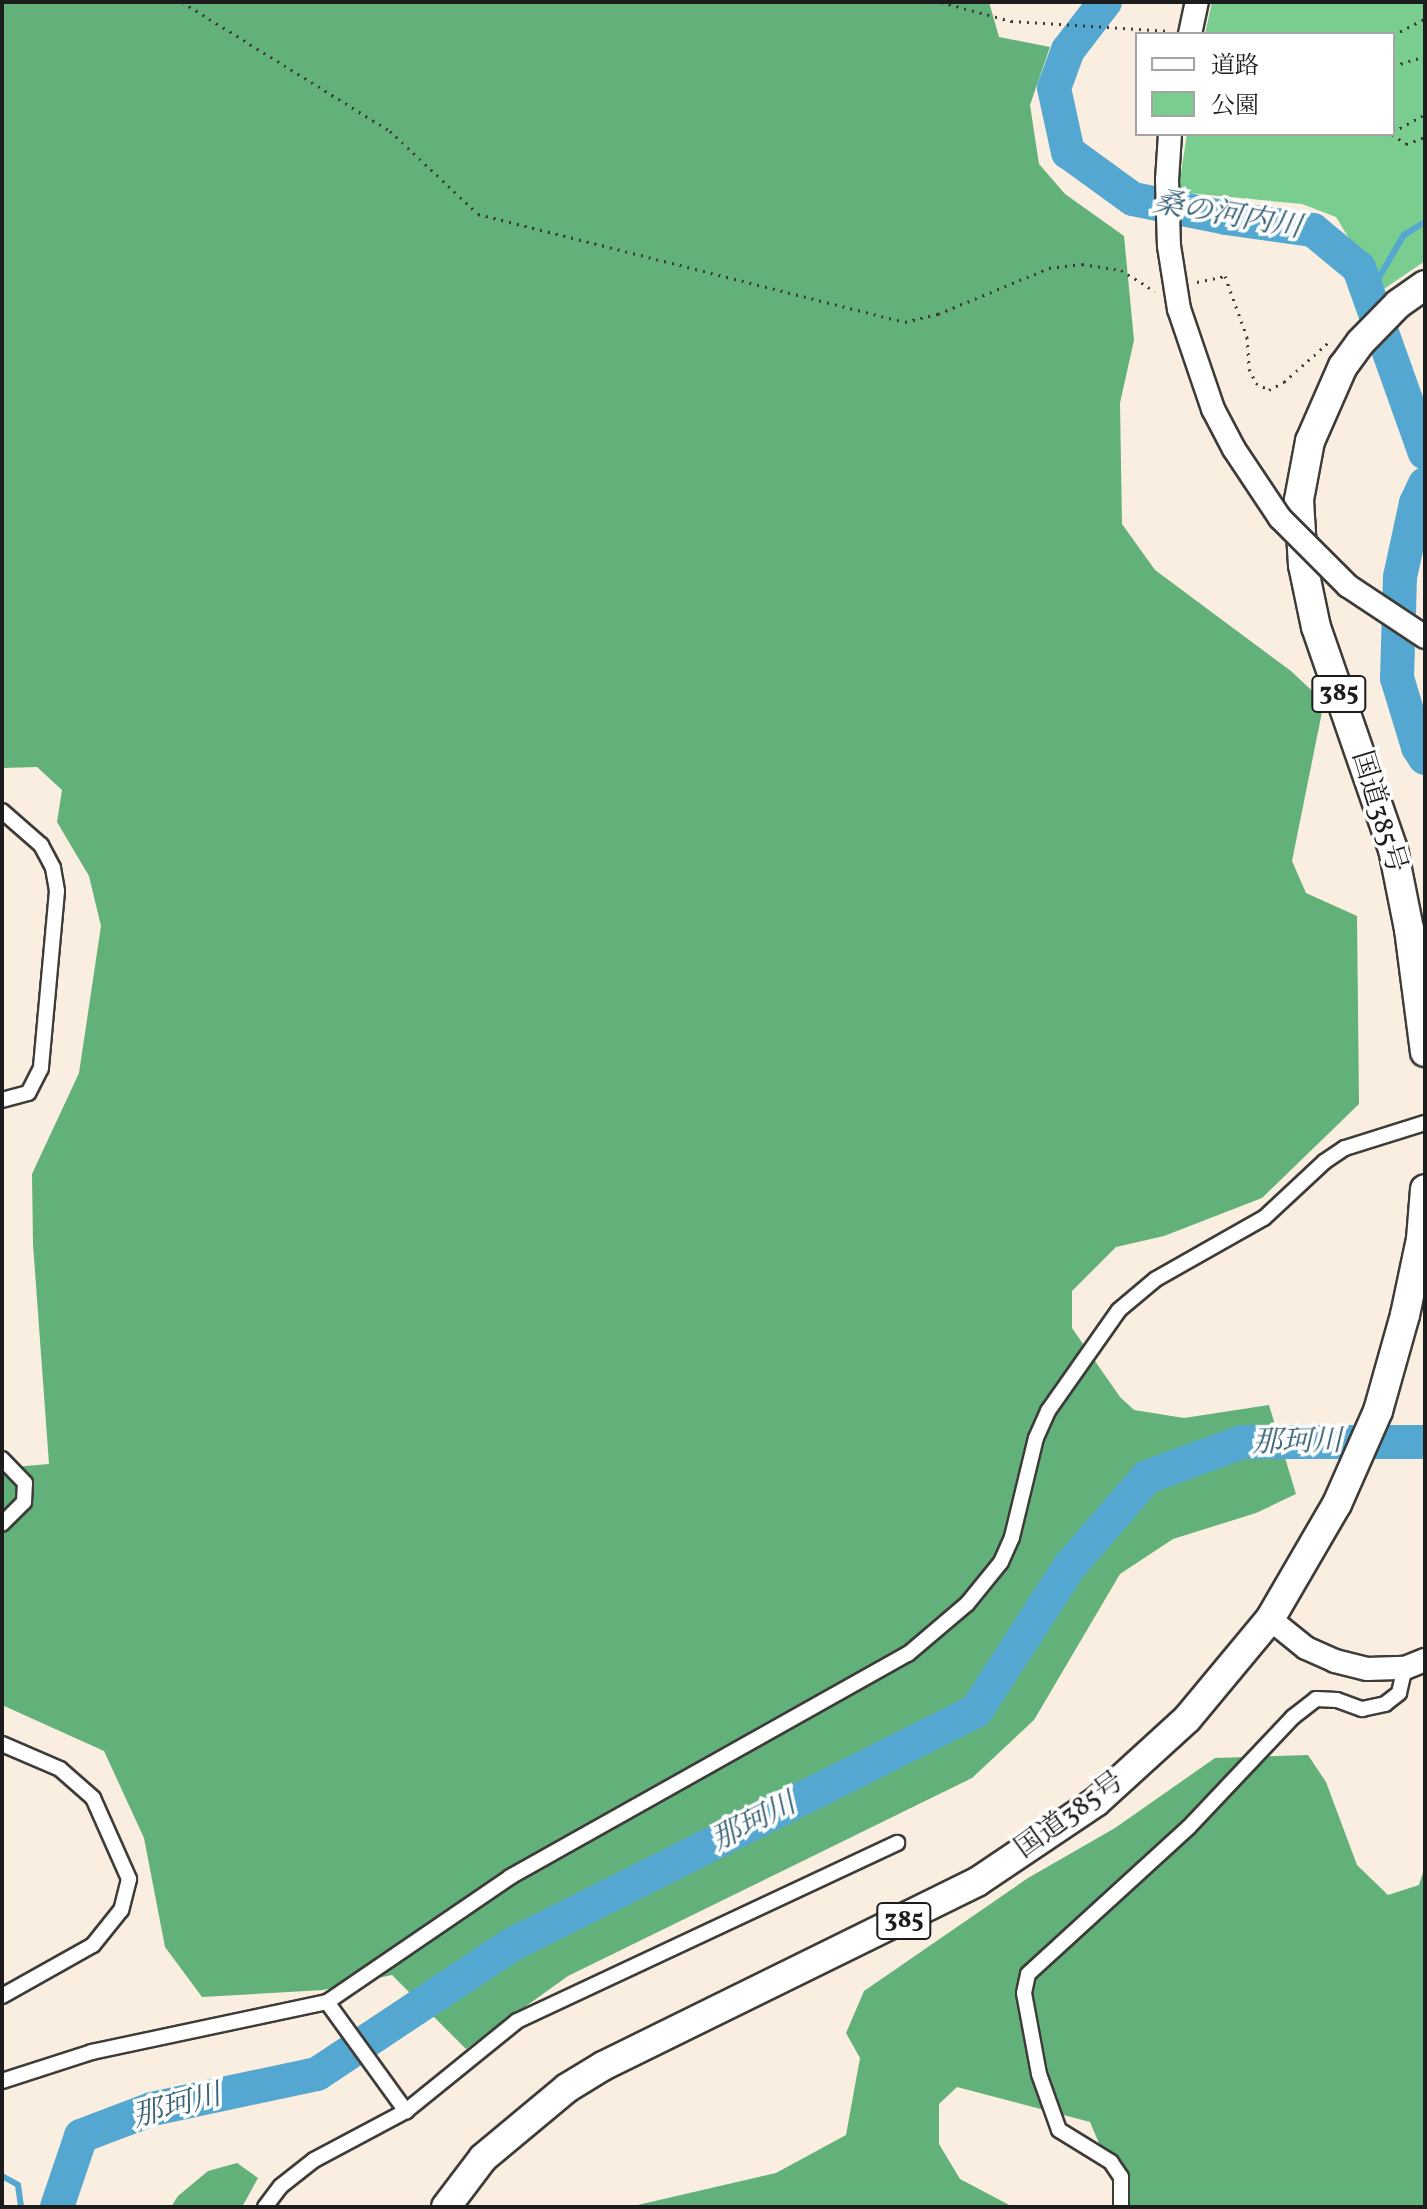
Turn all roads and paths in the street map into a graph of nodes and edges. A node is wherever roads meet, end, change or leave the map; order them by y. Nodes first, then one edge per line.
1 (182, 2) edge
2 (941, 2) edge
3 (1197, 2) edge
4 (1424, 20) edge
5 (1425, 28) edge
6 (1173, 32) edge
7 (1190, 32) edge
8 (1395, 34) edge
9 (1425, 56) edge
10 (1395, 65) edge
11 (1425, 114) edge
12 (1395, 131) edge
13 (1395, 135) edge
14 (1170, 136) edge
15 (1425, 137) edge
16 (1183, 285) dead end
17 (1425, 285) edge
18 (1156, 291) dead end
19 (1360, 343) junction
20 (1425, 637) edge
21 (2, 811) edge
22 (1425, 1052) edge
23 (2, 1100) edge
24 (1425, 1123) edge
25 (1425, 1189) edge
26 (2, 1459) edge
27 (2, 1524) edge
28 (1270, 1619) junction
29 (1415, 1664) edge
30 (2, 1744) edge
31 (897, 1843) dead end
32 (2, 1996) edge
33 (327, 2002) junction
34 (2, 2081) edge
35 (406, 2111) junction
36 (265, 2207) edge
37 (446, 2207) edge
38 (1121, 2207) edge

1 - 18 path
2 - 6 path
3 - 7 main road
4 - 5 path
4 - 8 path
9 - 10 path
11 - 12 path
13 - 15 path
14 - 20 main road, bridge
16 - 19 path
17 - 19 highway, 国道385号 / 385
19 - 22 highway, 国道385号 / 385
21 - 23 street
24 - 33 street
25 - 28 highway, 国道385号 / 385
26 - 27 street
28 - 29 main road
28 - 37 highway, 国道385号 / 385
29 - 38 street
30 - 32 street
31 - 35 street
33 - 34 street
33 - 35 street
35 - 36 street

